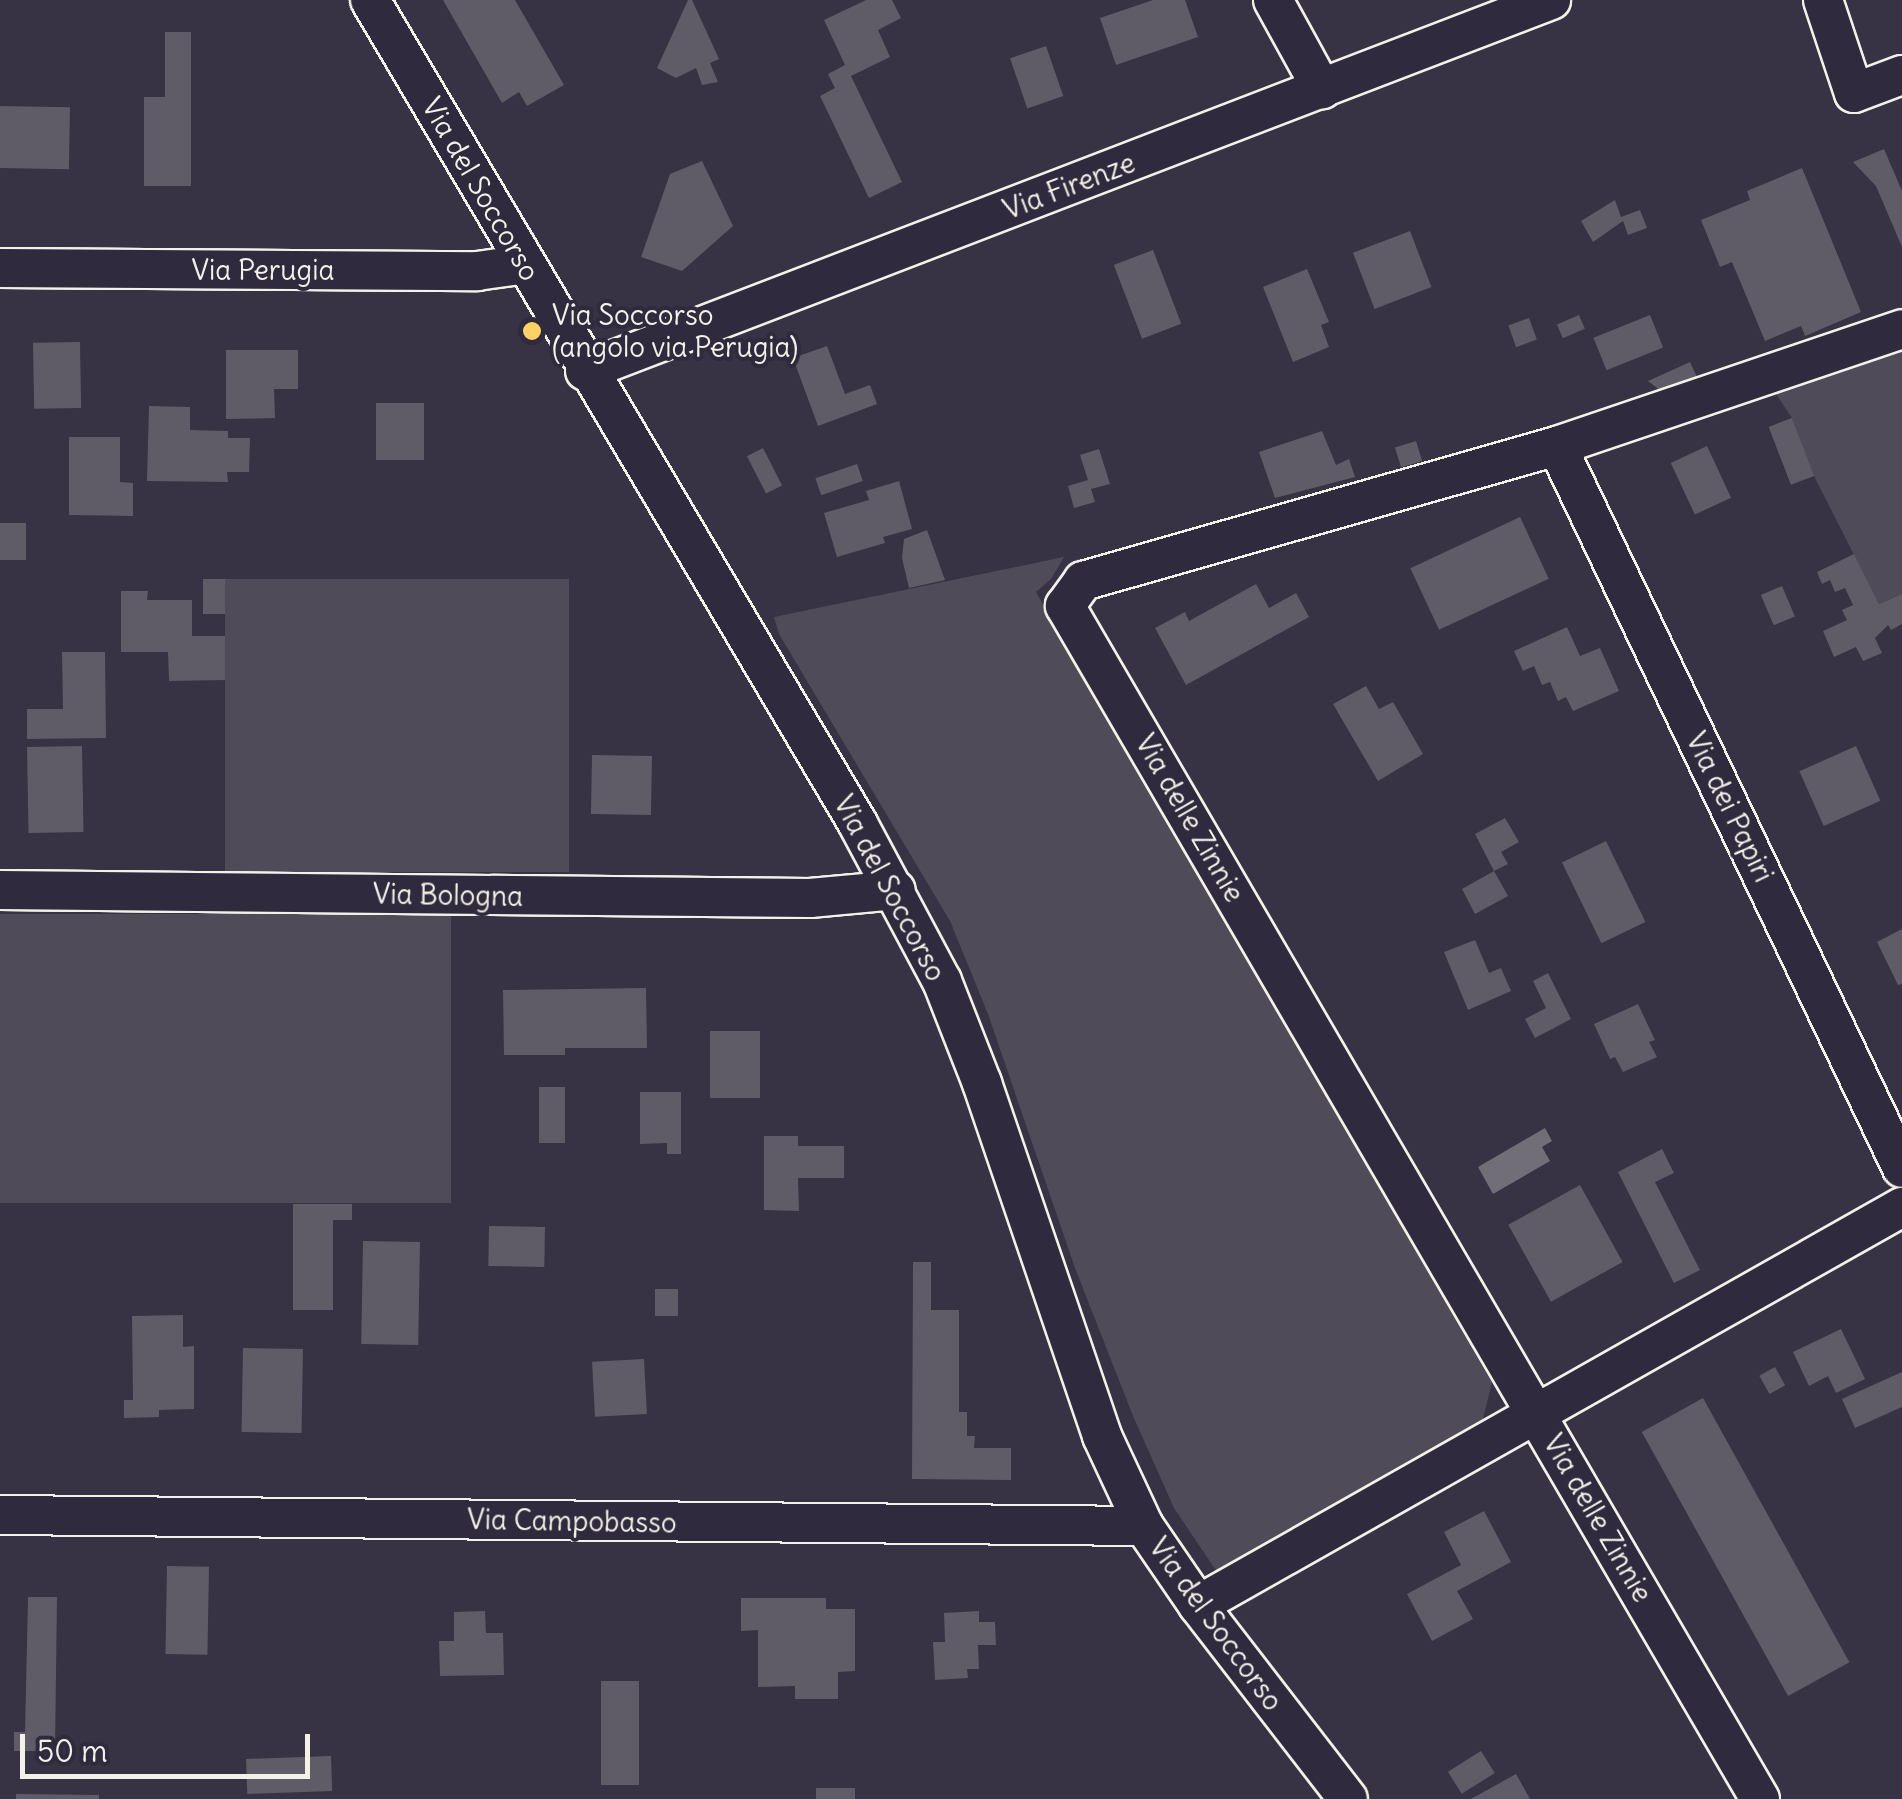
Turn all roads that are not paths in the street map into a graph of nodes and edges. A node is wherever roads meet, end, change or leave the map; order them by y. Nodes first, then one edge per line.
1 (370, 0) edge
2 (1272, 0) edge
3 (1551, 0) edge
4 (1822, 0) edge
5 (1902, 76) edge
6 (1322, 89) junction
7 (526, 264) junction
8 (0, 268) edge
9 (1902, 328) edge
10 (586, 371) junction
11 (1558, 446) junction
12 (0, 890) edge
13 (896, 890) junction
14 (1902, 1168) edge
15 (1902, 1208) edge
16 (1537, 1414) junction
17 (0, 1515) edge
18 (1144, 1526) junction
19 (1198, 1605) junction
20 (1348, 1799) edge
21 (1760, 1799) edge

1 - 7 street, Via del Soccorso
2 - 6 street
3 - 6 street, Via Firenze
4 - 5 street
6 - 10 street, Via Firenze
7 - 8 street, Via Perugia
7 - 10 street, Via del Soccorso
9 - 11 street, Via delle Zinnie
10 - 13 street, Via del Soccorso
11 - 14 street, Via dei Papiri
11 - 16 street, Via delle Zinnie
12 - 13 street, Via Bologna
13 - 18 street, Via del Soccorso
15 - 16 street
16 - 19 street
16 - 21 street, Via delle Zinnie
17 - 18 street, Via Campobasso
18 - 19 street, Via del Soccorso
19 - 20 street, Via del Soccorso

